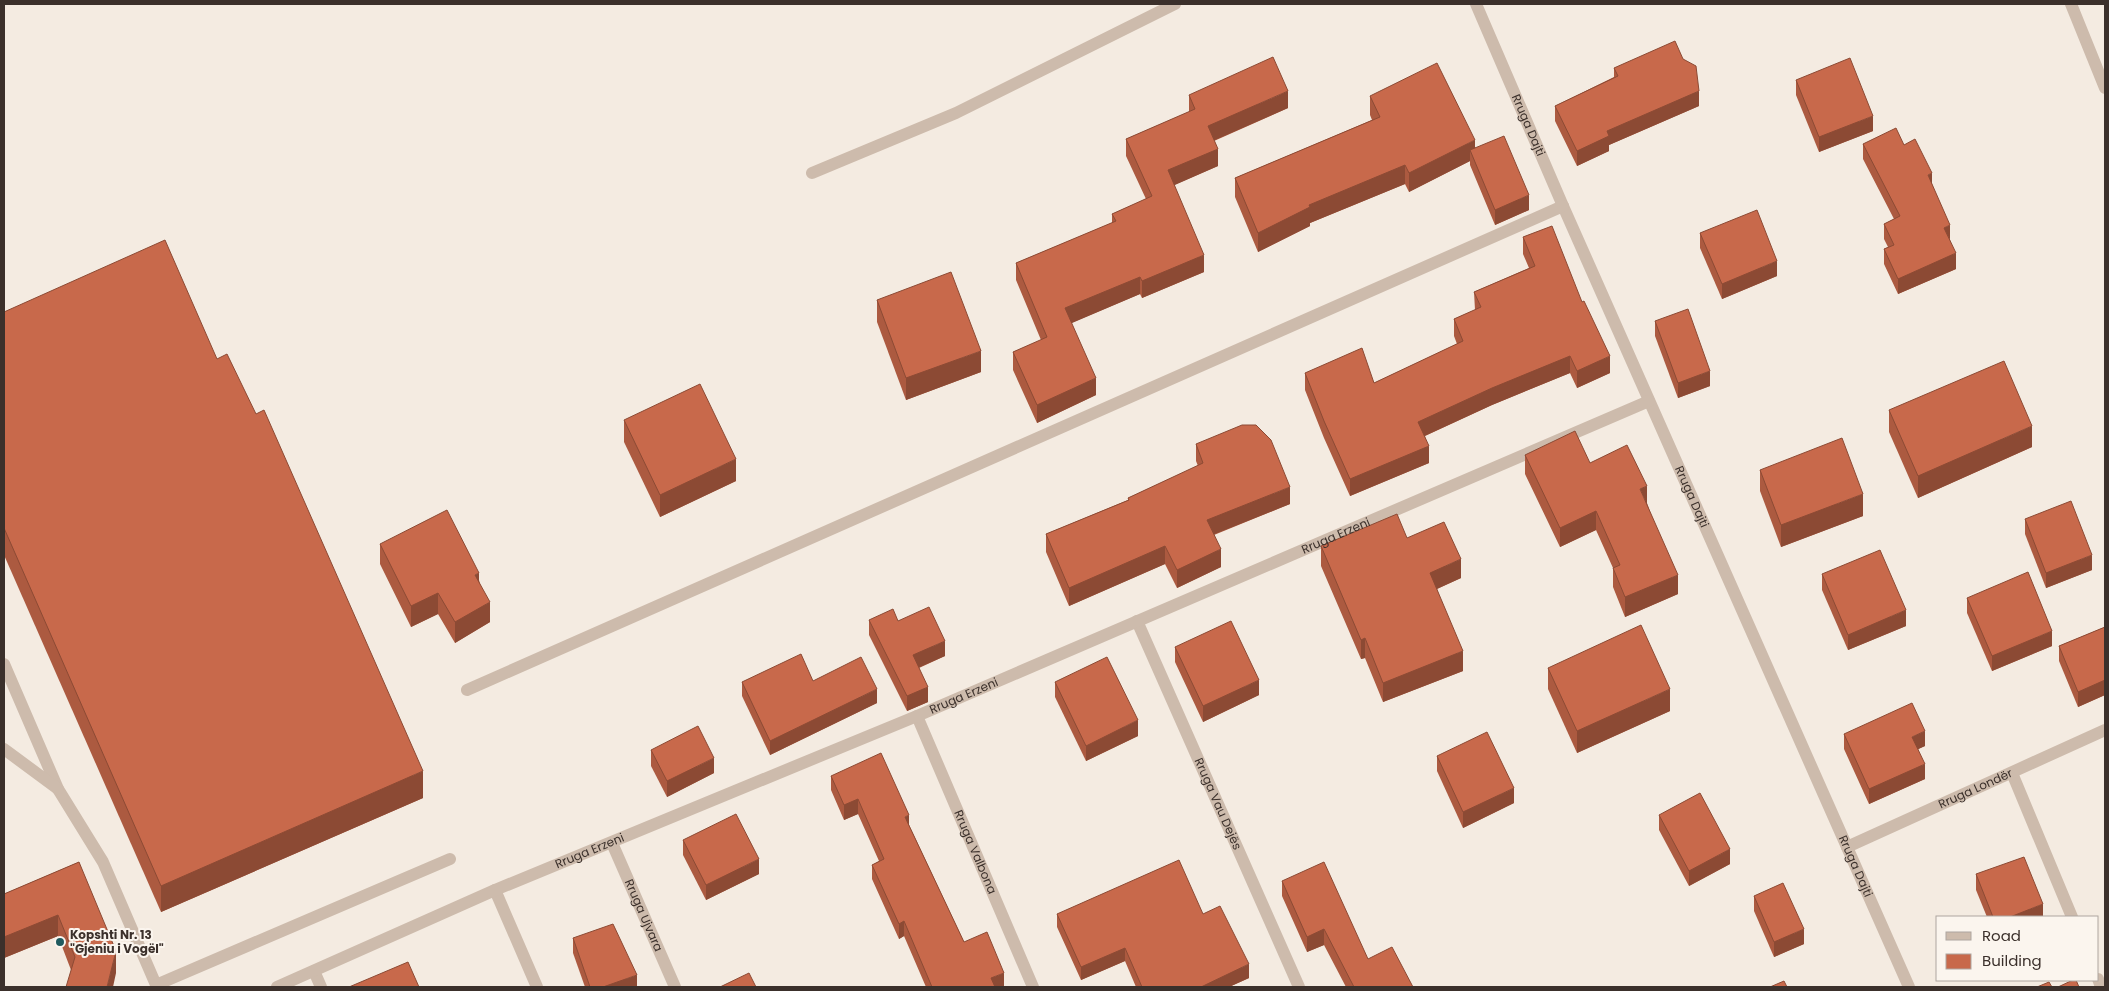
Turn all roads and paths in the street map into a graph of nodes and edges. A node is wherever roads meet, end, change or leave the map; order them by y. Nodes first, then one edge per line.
1 (1175, 4) edge
2 (1476, 4) edge
3 (2071, 4) edge
4 (2105, 88) edge
5 (812, 173) dead end
6 (1563, 206) junction
7 (1650, 401) junction
8 (1137, 621) junction
9 (4, 664) edge
10 (467, 690) dead end
11 (917, 716) junction
12 (2105, 730) edge
13 (4, 749) edge
14 (2012, 773) junction
15 (58, 789) junction
16 (612, 843) junction
17 (1848, 847) junction
18 (450, 859) dead end
19 (495, 890) junction
20 (2072, 916) edge
21 (314, 971) junction
22 (156, 986) edge
23 (277, 987) edge
24 (321, 987) edge
25 (537, 987) edge
26 (675, 987) edge
27 (1033, 987) edge
28 (1299, 987) edge
29 (1909, 987) edge

1 - 5 street
2 - 6 street, Rruga Dajti
3 - 4 street
6 - 7 street, Rruga Dajti
6 - 10 street
7 - 8 street, Rruga Erzeni
7 - 17 street, Rruga Dajti
8 - 11 street, Rruga Erzeni
8 - 28 street, Rruga Vau Dejës
9 - 15 street
11 - 16 street, Rruga Erzeni
11 - 27 street, Rruga Valbona
12 - 14 street, Rruga Londër
13 - 15 street
14 - 17 street, Rruga Londër
14 - 20 street
15 - 22 street
16 - 19 street, Rruga Erzeni
16 - 26 street, Rruga Ujvara
17 - 29 street, Rruga Dajti
18 - 22 street
19 - 21 street, Rruga Erzeni
19 - 25 street
21 - 23 street, Rruga Erzeni
21 - 24 street

